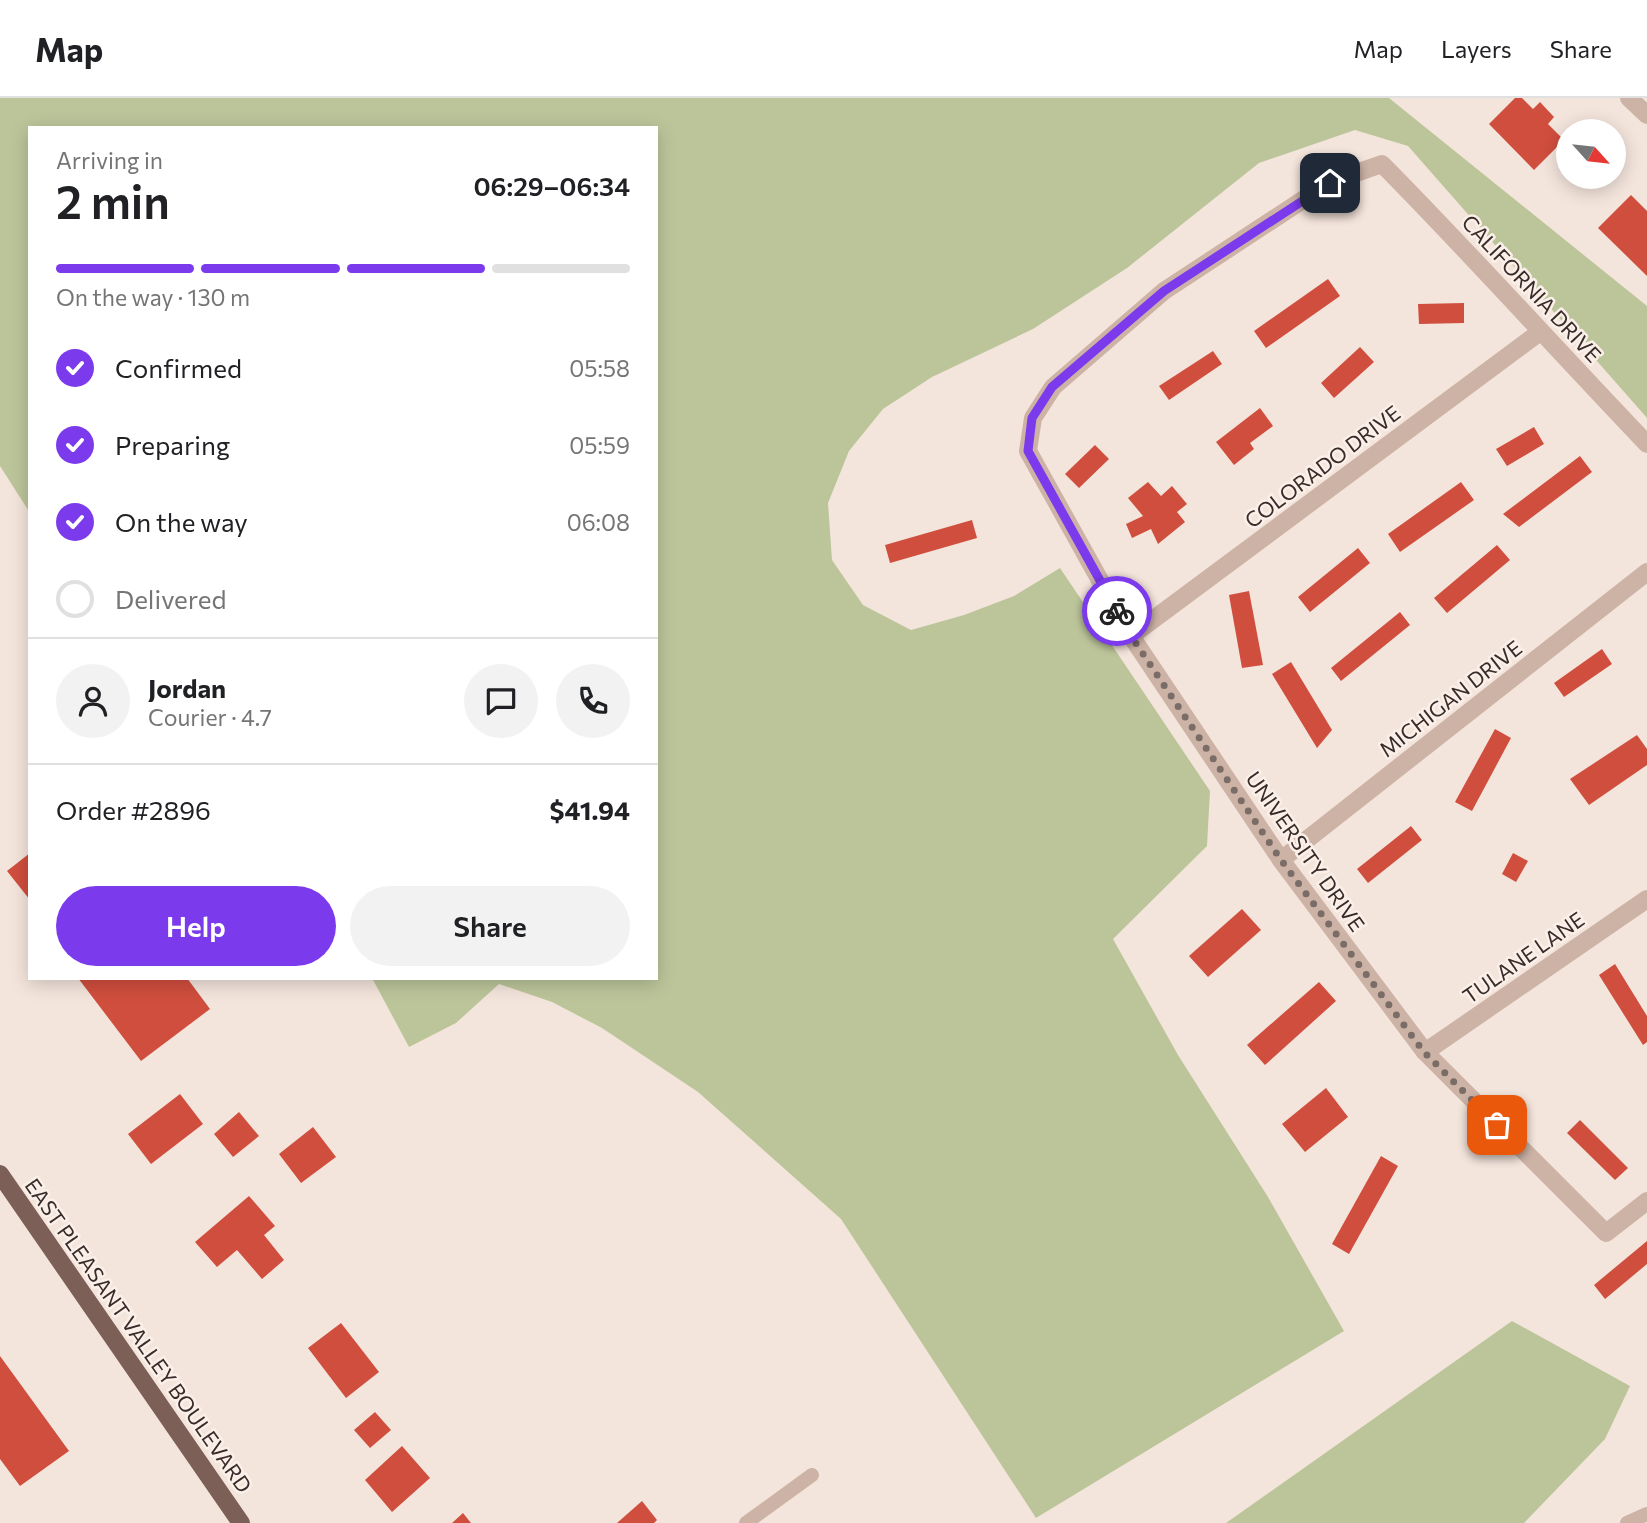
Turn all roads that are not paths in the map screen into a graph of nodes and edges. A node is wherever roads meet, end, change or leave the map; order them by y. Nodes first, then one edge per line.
1 (1629, 98) edge
2 (1647, 115) edge
3 (1540, 332) junction
4 (1647, 444) edge
5 (1028, 451) joint
6 (1647, 572) edge
7 (1131, 636) junction
8 (1281, 860) junction
9 (1647, 899) edge
10 (1424, 1052) junction
11 (0, 1174) edge
12 (1647, 1201) edge
13 (812, 1475) dead end
14 (1647, 1514) edge
15 (241, 1523) edge
16 (746, 1523) edge
17 (1626, 1523) edge

1 - 2 street
3 - 4 street, CALIFORNIA DRIVE
3 - 5 street, CALIFORNIA DRIVE
3 - 7 street, COLORADO DRIVE
5 - 7 street, UNIVERSITY DRIVE
6 - 8 street, MICHIGAN DRIVE
7 - 8 street, UNIVERSITY DRIVE
8 - 10 street, UNIVERSITY DRIVE
9 - 10 street, TULANE LANE
10 - 12 street, UNIVERSITY DRIVE
11 - 15 main road, EAST PLEASANT VALLEY BOULEVARD
13 - 16 lane
14 - 17 lane

